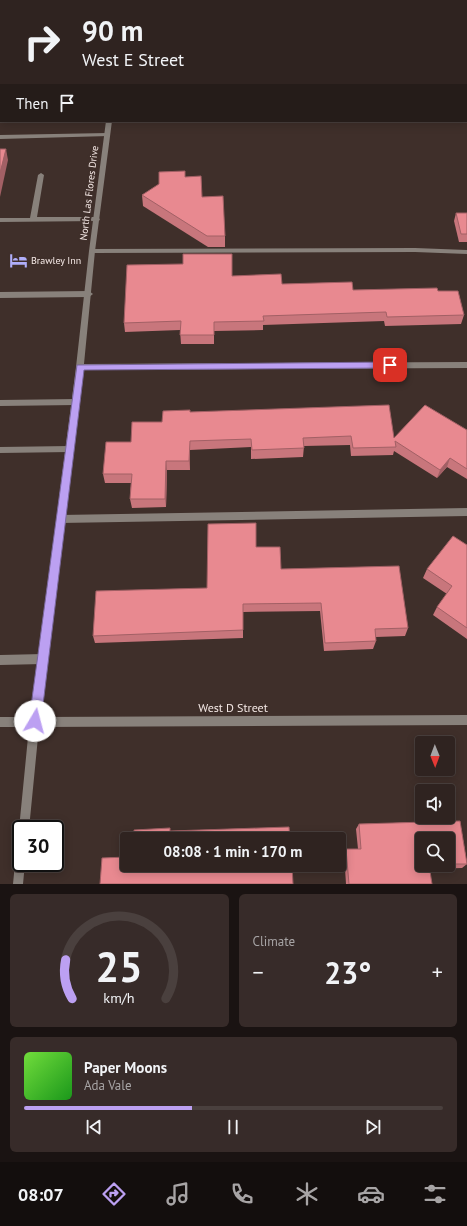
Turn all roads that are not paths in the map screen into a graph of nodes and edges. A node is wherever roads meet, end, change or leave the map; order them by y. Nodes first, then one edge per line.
1 (109, 122) edge
2 (107, 135) junction
3 (0, 137) edge
4 (41, 175) dead end
5 (97, 219) junction
6 (0, 220) edge
7 (33, 220) junction
8 (92, 251) junction
9 (467, 252) edge
10 (88, 294) junction
11 (0, 295) edge
12 (467, 365) edge
13 (80, 367) junction
14 (76, 402) junction
15 (0, 403) edge
16 (70, 449) junction
17 (0, 450) edge
18 (467, 512) edge
19 (60, 518) junction
20 (43, 659) junction
21 (0, 660) edge
22 (467, 720) edge
23 (35, 721) junction
24 (0, 722) edge
25 (25, 820) edge
26 (19, 872) edge
27 (18, 884) edge

1 - 2 street, North Las Flores Drive
2 - 3 street
2 - 5 street, North Las Flores Drive
4 - 7 street
5 - 7 street
5 - 8 street, North Las Flores Drive
6 - 7 street
8 - 9 street
8 - 10 street, North Las Flores Drive
10 - 11 street
10 - 13 street, North Las Flores Drive
12 - 13 street
13 - 14 street, North Las Flores Drive
14 - 15 street
14 - 16 street, North Las Flores Drive
16 - 17 street
16 - 19 street, North Las Flores Drive
18 - 19 street
19 - 20 street, North Las Flores Drive
20 - 21 street
20 - 23 street, North Las Flores Drive
22 - 23 street, West D Street
23 - 24 street, West D Street
23 - 25 street, North Las Flores Drive
26 - 27 street

